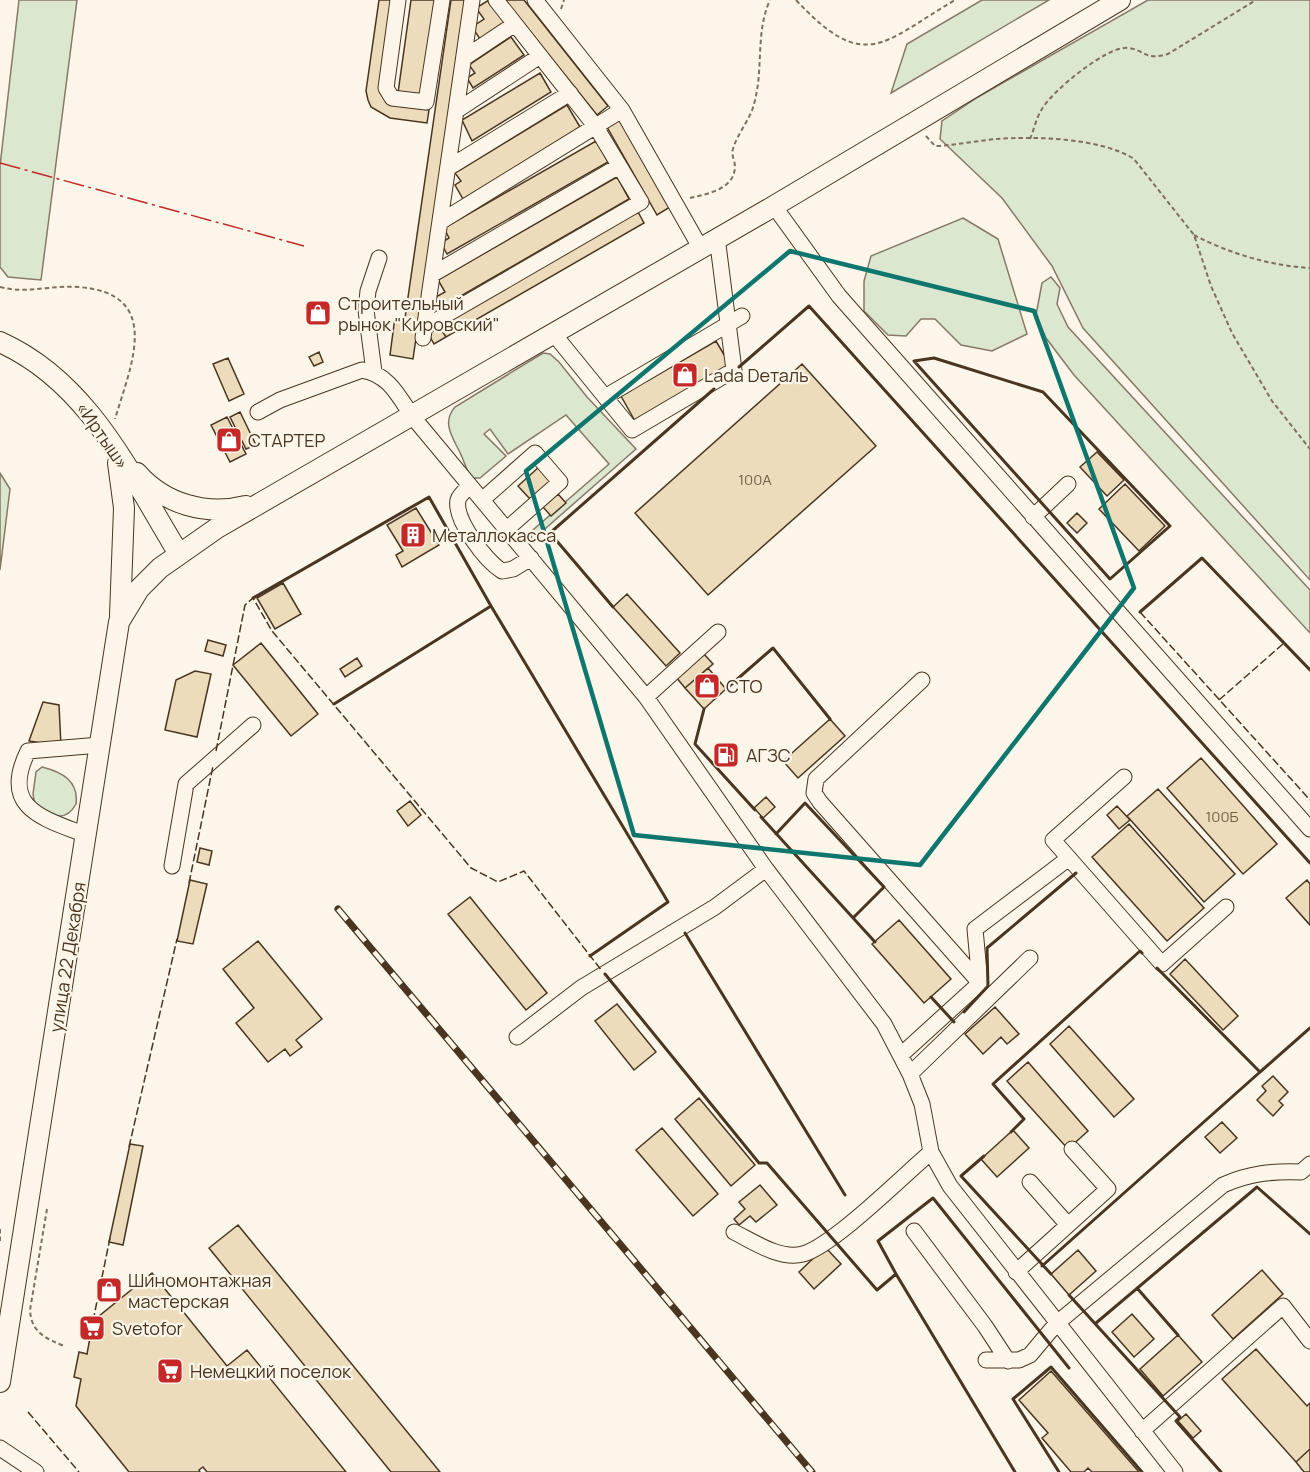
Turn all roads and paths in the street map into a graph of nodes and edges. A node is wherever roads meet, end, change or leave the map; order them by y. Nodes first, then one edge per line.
1 (398, 0) edge
2 (442, 0) edge
3 (472, 0) edge
4 (496, 0) edge
5 (535, 0) edge
6 (770, 0) edge
7 (796, 0) edge
8 (955, 0) edge
9 (1120, 0) edge
10 (1256, 0) edge
11 (515, 24) junction
12 (540, 56) junction
13 (464, 58) junction
14 (570, 93) junction
15 (622, 110) junction
16 (456, 111) junction
17 (596, 127) junction
18 (1030, 140) junction
19 (935, 146) dead end
20 (619, 166) junction
21 (448, 168) junction
22 (675, 202) junction
23 (774, 206) junction
24 (440, 222) junction
25 (1194, 235) junction
26 (717, 237) junction
27 (700, 247) junction
28 (379, 258) dead end
29 (1310, 268) edge
30 (433, 274) junction
31 (0, 287) edge
32 (735, 320) junction
33 (553, 333) junction
34 (0, 342) edge
35 (374, 372) junction
36 (605, 397) junction
37 (258, 412) dead end
38 (412, 416) junction
39 (109, 439) junction
40 (1310, 449) edge
41 (1068, 484) dead end
42 (470, 486) junction
43 (482, 500) junction
44 (260, 503) junction
45 (1033, 517) junction
46 (507, 529) junction
47 (179, 554) junction
48 (531, 558) junction
49 (119, 621) junction
50 (717, 632) dead end
51 (922, 680) dead end
52 (646, 697) junction
53 (253, 725) dead end
54 (100, 744) junction
55 (1124, 777) dead end
56 (1310, 829) edge
57 (86, 835) junction
58 (1069, 858) junction
59 (172, 866) dead end
60 (766, 869) junction
61 (1226, 907) dead end
62 (1030, 958) dead end
63 (980, 982) junction
64 (517, 1037) dead end
65 (902, 1054) junction
66 (910, 1074) junction
67 (1072, 1149) dead end
68 (931, 1152) junction
69 (1310, 1164) edge
70 (1030, 1182) dead end
71 (47, 1209) dead end
72 (1068, 1225) junction
73 (0, 1229) edge
74 (734, 1232) dead end
75 (914, 1232) dead end
76 (0, 1241) edge
77 (1016, 1272) junction
78 (1056, 1324) junction
79 (1310, 1341) edge
80 (64, 1346) dead end
81 (986, 1359) dead end
82 (1008, 1361) junction
83 (0, 1382) edge
84 (1142, 1431) junction
85 (0, 1448) edge
86 (36, 1472) edge
87 (1174, 1472) edge

1 - 2 street
3 - 13 street
4 - 11 street
5 - 15 street
6 - 22 path
7 - 8 path
9 - 23 main road, улица 22 Декабря
10 - 18 path
11 - 12 street
11 - 13 street
12 - 14 street
12 - 16 street
13 - 16 street
14 - 17 street
14 - 21 street
15 - 17 street
15 - 22 street
16 - 21 street
17 - 20 street
17 - 24 street
18 - 19 path
18 - 25 path
20 - 30 street
20 - 30 street
21 - 24 street
22 - 27 street
23 - 26 main road, улица 22 Декабря
23 - 45 street
24 - 30 street
25 - 29 path
25 - 40 path
26 - 27 main road, улица 22 Декабря
26 - 32 street
27 - 33 main road, улица 22 Декабря
28 - 35 street
31 - 39 path
32 - 36 street
32 - 36 street
33 - 36 street
33 - 38 main road, улица 22 Декабря
34 - 39 main road, «Иртыш»
35 - 37 street
35 - 38 street
38 - 42 street
38 - 44 main road, улица 22 Декабря
39 - 44 main road
39 - 47 main road, «Иртыш»
39 - 49 main road
41 - 45 street
42 - 43 street
42 - 48 street
43 - 46 street
43 - 46 street
44 - 47 main road, улица 22 Декабря
45 - 56 street
46 - 48 street
47 - 49 main road, улица 22 Декабря
48 - 52 street
49 - 54 main road, улица 22 Декабря
50 - 52 street
51 - 63 street
52 - 60 street
53 - 59 street
54 - 57 main road, улица 22 Декабря
54 - 57 street
55 - 58 street
57 - 83 main road, улица 22 Декабря
58 - 61 street
58 - 63 street
60 - 64 street
60 - 65 street
62 - 66 street
63 - 65 street
65 - 66 street
66 - 68 street
67 - 72 street
68 - 74 street
68 - 77 street
69 - 78 street
70 - 72 street
71 - 80 path
72 - 77 street
73 - 76 path
75 - 82 street
77 - 78 street
78 - 82 street
78 - 84 street
79 - 84 street
81 - 82 street
84 - 87 street
85 - 86 street

